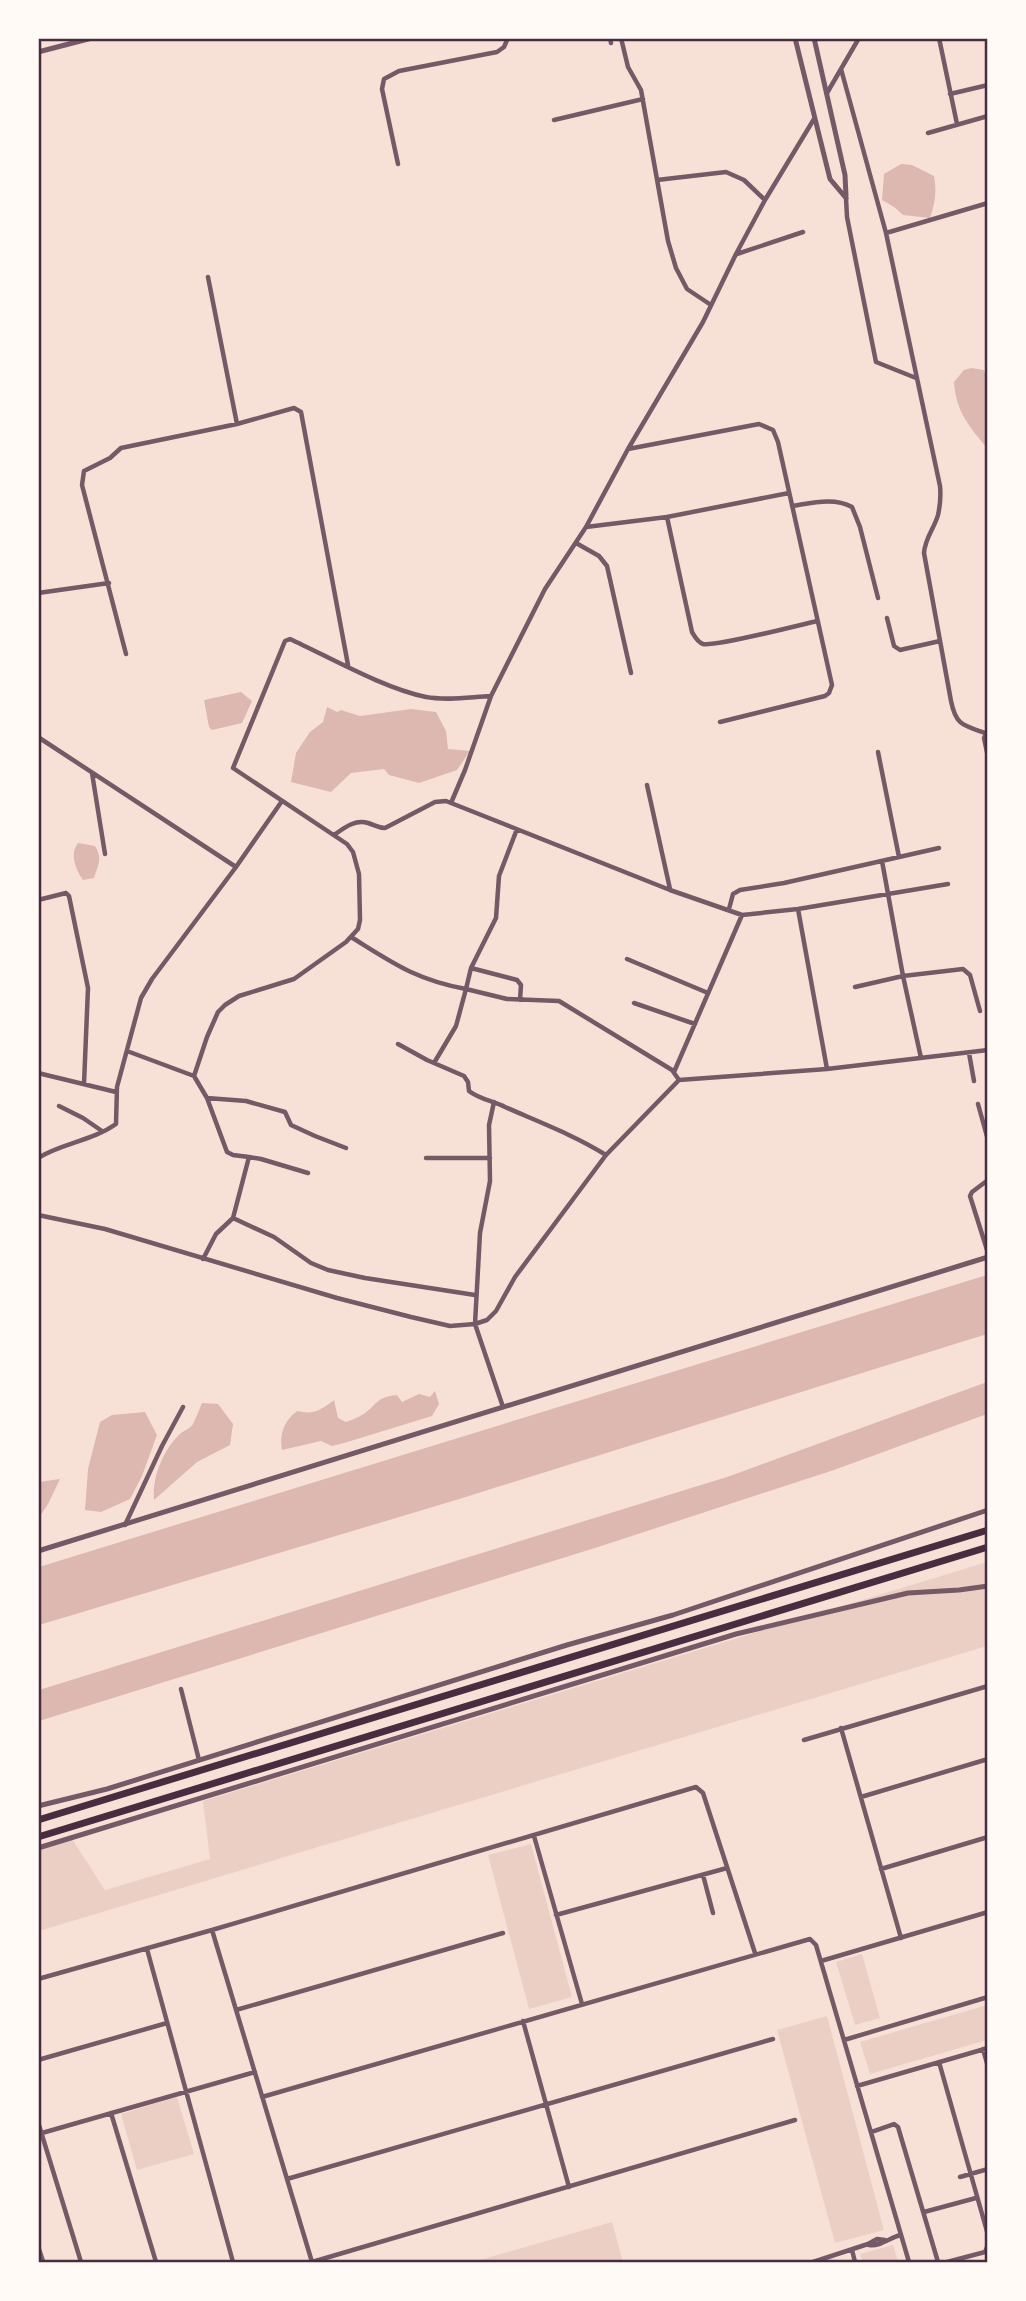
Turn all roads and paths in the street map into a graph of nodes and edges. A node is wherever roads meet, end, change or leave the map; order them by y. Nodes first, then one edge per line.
1 (92, 38) edge
2 (508, 38) edge
3 (621, 38) edge
4 (795, 38) edge
5 (814, 38) edge
6 (859, 38) edge
7 (939, 38) edge
8 (38, 52) edge
9 (841, 69) junction
10 (988, 85) edge
11 (827, 93) junction
12 (950, 94) junction
13 (643, 99) junction
14 (988, 116) edge
15 (814, 119) junction
16 (554, 120) dead end
17 (957, 124) junction
18 (928, 133) dead end
19 (398, 164) dead end
20 (657, 180) junction
21 (846, 198) junction
22 (765, 200) junction
23 (988, 203) edge
24 (803, 232) dead end
25 (886, 233) junction
26 (736, 254) junction
27 (208, 277) dead end
28 (711, 304) junction
29 (917, 379) junction
30 (236, 424) junction
31 (628, 449) junction
32 (789, 493) junction
33 (792, 506) junction
34 (667, 517) junction
35 (586, 527) junction
36 (576, 543) junction
37 (109, 583) junction
38 (38, 593) edge
39 (878, 598) dead end
40 (887, 618) dead end
41 (817, 621) junction
42 (940, 641) junction
43 (126, 654) dead end
44 (348, 666) junction
45 (631, 673) dead end
46 (491, 696) junction
47 (720, 722) dead end
48 (986, 731) edge
49 (38, 737) edge
50 (878, 752) dead end
51 (988, 757) edge
52 (92, 772) junction
53 (647, 785) dead end
54 (282, 801) junction
55 (451, 803) junction
56 (517, 829) junction
57 (334, 835) junction
58 (939, 848) dead end
59 (105, 855) dead end
60 (899, 857) junction
61 (882, 861) junction
62 (236, 867) junction
63 (948, 884) dead end
64 (670, 890) junction
65 (888, 895) junction
66 (38, 900) edge
67 (729, 909) junction
68 (799, 909) junction
69 (743, 915) junction
70 (351, 937) junction
71 (627, 959) dead end
72 (471, 968) junction
73 (903, 976) junction
74 (855, 986) dead end
75 (466, 989) junction
76 (708, 993) junction
77 (520, 999) junction
78 (634, 1003) dead end
79 (981, 1011) dead end
80 (695, 1024) junction
81 (398, 1044) dead end
82 (988, 1050) edge
83 (127, 1051) junction
84 (969, 1053) junction
85 (921, 1058) junction
86 (434, 1063) junction
87 (827, 1069) junction
88 (674, 1072) junction
89 (38, 1073) edge
90 (194, 1076) junction
91 (679, 1080) junction
92 (974, 1081) dead end
93 (84, 1084) junction
94 (116, 1092) junction
95 (207, 1098) junction
96 (494, 1102) junction
97 (978, 1104) dead end
98 (59, 1106) dead end
99 (103, 1131) junction
100 (988, 1140) edge
101 (346, 1147) dead end
102 (606, 1155) junction
103 (250, 1157) junction
104 (38, 1158) edge
105 (426, 1158) dead end
106 (490, 1158) junction
107 (308, 1173) dead end
108 (988, 1180) edge
109 (38, 1215) edge
110 (233, 1218) junction
111 (988, 1255) edge
112 (203, 1259) junction
113 (475, 1295) junction
114 (474, 1324) junction
115 (183, 1407) dead end
116 (503, 1407) junction
117 (988, 1510) edge
118 (125, 1525) junction
119 (988, 1530) edge
120 (988, 1547) edge
121 (38, 1551) edge
122 (988, 1586) edge
123 (988, 1686) edge
124 (181, 1689) dead end
125 (841, 1728) junction
126 (804, 1740) dead end
127 (988, 1759) edge
128 (199, 1760) junction
129 (861, 1797) junction
130 (38, 1806) edge
131 (38, 1820) edge
132 (534, 1836) junction
133 (38, 1837) edge
134 (988, 1837) edge
135 (38, 1848) edge
136 (727, 1868) junction
137 (881, 1869) junction
138 (703, 1875) junction
139 (988, 1912) edge
140 (713, 1913) dead end
141 (556, 1915) junction
142 (212, 1930) junction
143 (503, 1933) dead end
144 (901, 1938) junction
145 (147, 1949) junction
146 (755, 1954) junction
147 (821, 1961) junction
148 (38, 1979) edge
149 (988, 1997) edge
150 (582, 2004) junction
151 (236, 2010) junction
152 (523, 2021) junction
153 (167, 2024) junction
154 (773, 2039) dead end
155 (844, 2040) junction
156 (985, 2049) edge
157 (38, 2060) edge
158 (939, 2062) junction
159 (988, 2067) edge
160 (255, 2072) junction
161 (857, 2086) junction
162 (186, 2092) junction
163 (262, 2097) junction
164 (546, 2105) junction
165 (111, 2113) junction
166 (795, 2120) dead end
167 (38, 2122) edge
168 (870, 2132) junction
169 (42, 2133) junction
170 (988, 2169) edge
171 (970, 2174) junction
172 (960, 2177) dead end
173 (287, 2179) junction
174 (569, 2187) junction
175 (976, 2198) junction
176 (924, 2212) junction
177 (900, 2235) junction
178 (988, 2235) edge
179 (988, 2245) edge
180 (38, 2247) edge
181 (852, 2250) junction
182 (43, 2263) edge
183 (81, 2263) edge
184 (156, 2263) edge
185 (233, 2263) edge
186 (312, 2263) edge
187 (813, 2263) edge
188 (855, 2263) edge
189 (909, 2263) edge
190 (938, 2263) edge
191 (947, 2263) edge

1 - 8 street
2 - 19 street
3 - 13 street
4 - 15 street
5 - 11 street
6 - 9 street
7 - 12 street
9 - 11 street
9 - 25 street
10 - 12 street
11 - 21 street
12 - 17 street
13 - 16 street
13 - 20 street
14 - 17 street
15 - 21 street
15 - 22 street
17 - 18 street
20 - 22 street
20 - 28 street
21 - 29 street
22 - 26 street
23 - 25 street
24 - 26 street
25 - 29 street
26 - 28 street
27 - 30 street
28 - 31 street
29 - 42 street
30 - 37 street
30 - 44 street
31 - 32 street
31 - 35 street
32 - 33 street
32 - 34 street
33 - 39 street
33 - 41 street
34 - 35 street
34 - 41 street
35 - 36 street
36 - 45 street
36 - 46 street
37 - 38 street
37 - 43 street
40 - 42 street
41 - 47 street
42 - 48 street
44 - 46 street
44 - 54 street
46 - 55 street
48 - 51 street
49 - 52 street
50 - 60 street
52 - 59 street
52 - 62 street
53 - 64 street
54 - 57 street
54 - 62 street
55 - 56 street
55 - 57 street
56 - 64 street
56 - 72 street
57 - 70 street
58 - 60 street
60 - 61 street
61 - 65 street
61 - 67 street
62 - 83 street
63 - 65 street
64 - 67 street
65 - 68 street
65 - 73 street
66 - 93 street
67 - 69 street
68 - 69 street
68 - 87 street
69 - 76 street
70 - 75 street
70 - 90 street
71 - 76 street
72 - 75 street
72 - 77 street
73 - 74 street
73 - 79 street
73 - 85 street
75 - 77 street
75 - 86 street
76 - 80 street
77 - 88 street
78 - 80 street
80 - 88 street
81 - 86 street
82 - 84 street
83 - 90 street
83 - 94 street
84 - 85 street
84 - 92 street
85 - 87 street
86 - 96 street
87 - 91 street
88 - 91 street
89 - 93 street
90 - 95 street
91 - 102 street
93 - 94 street
94 - 99 street
95 - 101 street
95 - 103 street
96 - 102 street
96 - 106 street
97 - 100 street
98 - 99 street
99 - 104 street
102 - 114 street
103 - 107 street
103 - 110 street
105 - 106 street
106 - 113 street
108 - 111 street
109 - 112 street
110 - 112 street
110 - 113 street
111 - 116 street
112 - 114 street
113 - 114 street
114 - 116 street
115 - 118 street
116 - 118 street
117 - 128 street
118 - 121 street
119 - 131 highway
120 - 133 highway
122 - 135 street
123 - 125 street
124 - 128 street
125 - 126 street
125 - 129 street
127 - 129 street
128 - 130 street
129 - 137 street
132 - 136 street
132 - 141 street
132 - 142 street
134 - 137 street
136 - 138 street
136 - 146 street
137 - 144 street
138 - 140 street
138 - 141 street
139 - 144 street
141 - 150 street
142 - 145 street
142 - 151 street
143 - 151 street
144 - 147 street
145 - 148 street
145 - 153 street
146 - 147 street
146 - 150 street
147 - 155 street
149 - 155 street
150 - 152 street
151 - 160 street
152 - 163 street
152 - 164 street
153 - 157 street
153 - 162 street
154 - 164 street
155 - 161 street
156 - 158 street
156 - 159 street
158 - 161 street
158 - 171 street
160 - 162 street
160 - 163 street
161 - 168 street
162 - 165 street
162 - 185 street
163 - 173 street
164 - 173 street
164 - 174 street
165 - 169 street
165 - 184 street
166 - 174 street
167 - 169 street
168 - 176 street
168 - 177 street
169 - 183 street
170 - 171 street
171 - 172 street
171 - 175 street
173 - 186 street
174 - 186 street
175 - 176 street
175 - 178 street
176 - 190 street
177 - 181 street
177 - 189 street
179 - 191 street
180 - 182 street
181 - 187 street
181 - 188 street

